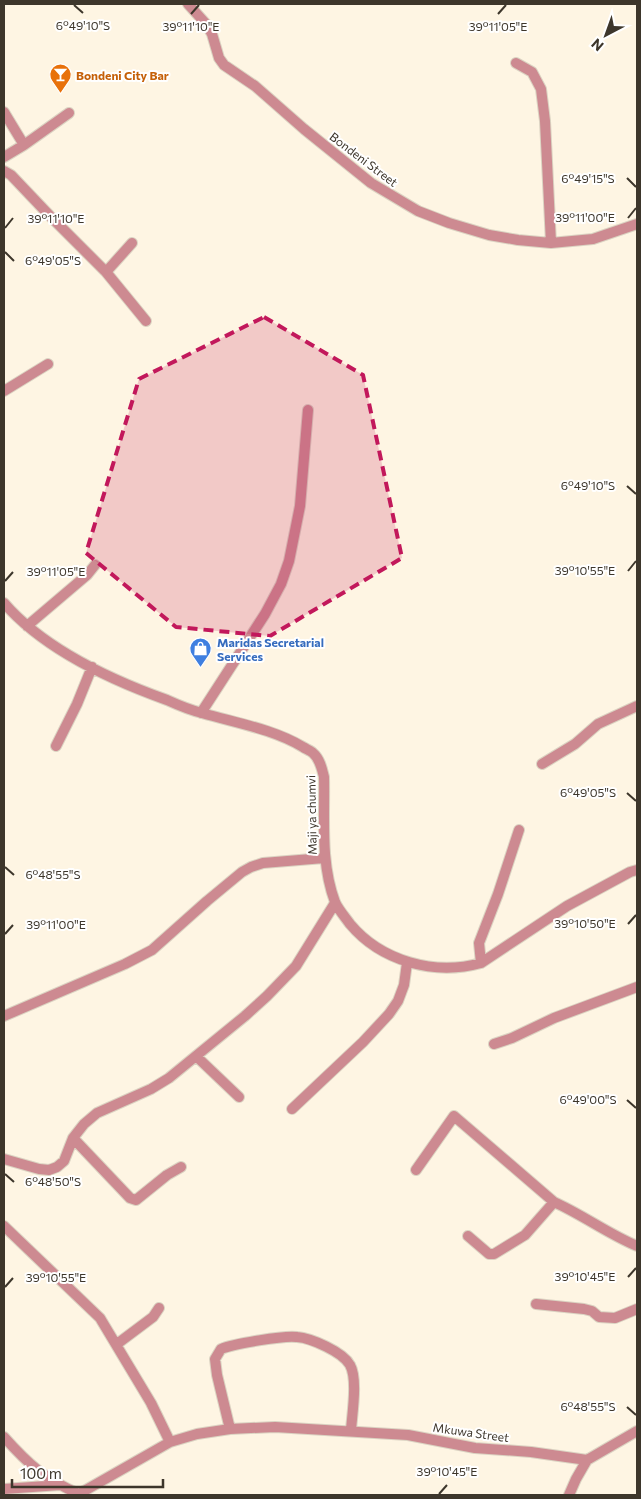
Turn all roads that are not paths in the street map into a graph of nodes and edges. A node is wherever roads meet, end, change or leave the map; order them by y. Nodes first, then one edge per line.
1 (188, 4) edge
2 (516, 63) dead end
3 (4, 112) edge
4 (70, 113) dead end
5 (24, 145) junction
6 (4, 158) edge
7 (4, 170) edge
8 (637, 224) edge
9 (132, 243) dead end
10 (551, 243) junction
11 (106, 272) junction
12 (146, 321) dead end
13 (48, 364) dead end
14 (4, 392) edge
15 (308, 410) dead end
16 (95, 565) dead end
17 (4, 604) edge
18 (28, 626) junction
19 (92, 667) junction
20 (637, 706) edge
21 (201, 713) junction
22 (56, 746) dead end
23 (542, 764) dead end
24 (519, 830) dead end
25 (324, 858) junction
26 (637, 870) edge
27 (335, 903) junction
28 (407, 963) junction
29 (482, 963) junction
30 (637, 987) edge
31 (4, 1016) edge
32 (494, 1044) dead end
33 (197, 1057) junction
34 (238, 1097) dead end
35 (292, 1109) dead end
36 (73, 1138) junction
37 (4, 1159) edge
38 (180, 1167) dead end
39 (416, 1170) dead end
40 (554, 1202) junction
41 (4, 1226) edge
42 (468, 1236) dead end
43 (637, 1246) edge
44 (536, 1304) dead end
45 (159, 1308) dead end
46 (637, 1309) edge
47 (117, 1344) junction
48 (230, 1429) junction
49 (351, 1430) junction
50 (637, 1431) edge
51 (4, 1437) edge
52 (170, 1442) junction
53 (587, 1460) junction
54 (60, 1485) junction
55 (4, 1490) edge
56 (78, 1494) edge
57 (569, 1495) edge

1 - 10 street, Bondeni Street
2 - 10 street
3 - 5 street
4 - 5 street
5 - 6 street
7 - 11 street
8 - 10 street, Bondeni Street
9 - 11 street
11 - 12 street
13 - 14 street
15 - 21 street
16 - 18 street
17 - 18 street, Maji ya chumvi
18 - 19 street, Maji ya chumvi
19 - 21 street, Maji ya chumvi
19 - 22 street
20 - 23 street
21 - 25 street, Maji ya chumvi
24 - 29 street
25 - 27 street, Maji ya chumvi
25 - 31 street
26 - 29 street, Maji ya chumvi
27 - 28 street, Maji ya chumvi
27 - 33 street
28 - 29 street, Maji ya chumvi
28 - 35 street
30 - 32 street
33 - 34 street
33 - 36 street
36 - 37 street
36 - 38 street
39 - 40 street
40 - 42 street
40 - 43 street
41 - 47 street
44 - 46 street
45 - 47 street
47 - 52 street
48 - 49 street, Mkuwa Street
48 - 49 street
48 - 52 street, Mkuwa Street
49 - 53 street, Mkuwa Street
50 - 53 street
51 - 54 street
52 - 56 street, Mkuwa Street
53 - 57 street
54 - 55 street
54 - 56 street

